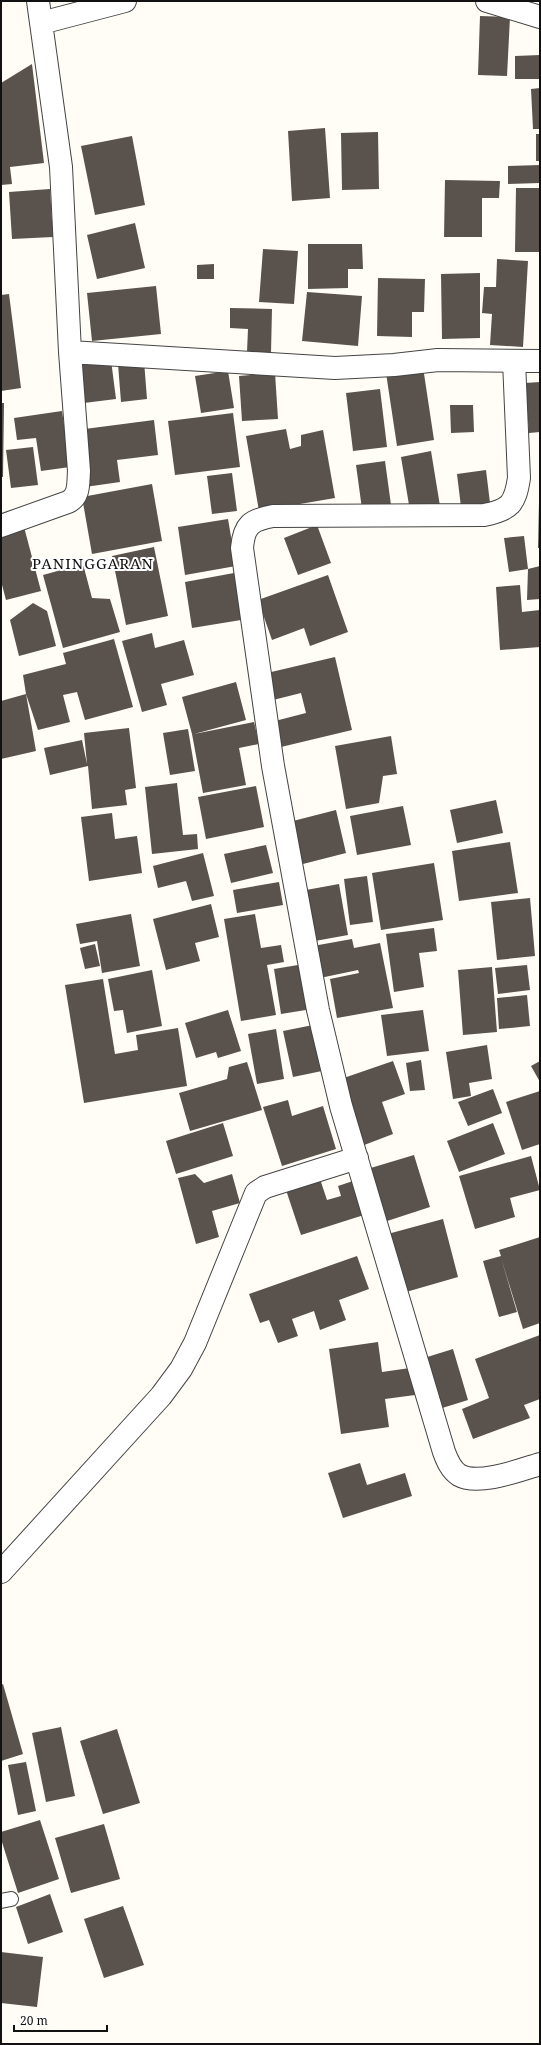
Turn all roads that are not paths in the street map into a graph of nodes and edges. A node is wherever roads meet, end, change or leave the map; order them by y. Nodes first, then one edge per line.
1 (38, 1) edge
2 (125, 1) edge
3 (487, 1) edge
4 (540, 17) edge
5 (41, 23) junction
6 (70, 352) junction
7 (514, 361) junction
8 (540, 361) edge
9 (1, 526) edge
10 (357, 1158) junction
11 (540, 1464) edge
12 (1, 1572) edge

1 - 5 street
2 - 5 street
3 - 4 street
5 - 6 street
6 - 7 street
6 - 9 street
7 - 8 street
7 - 10 street
10 - 11 street
10 - 12 street

